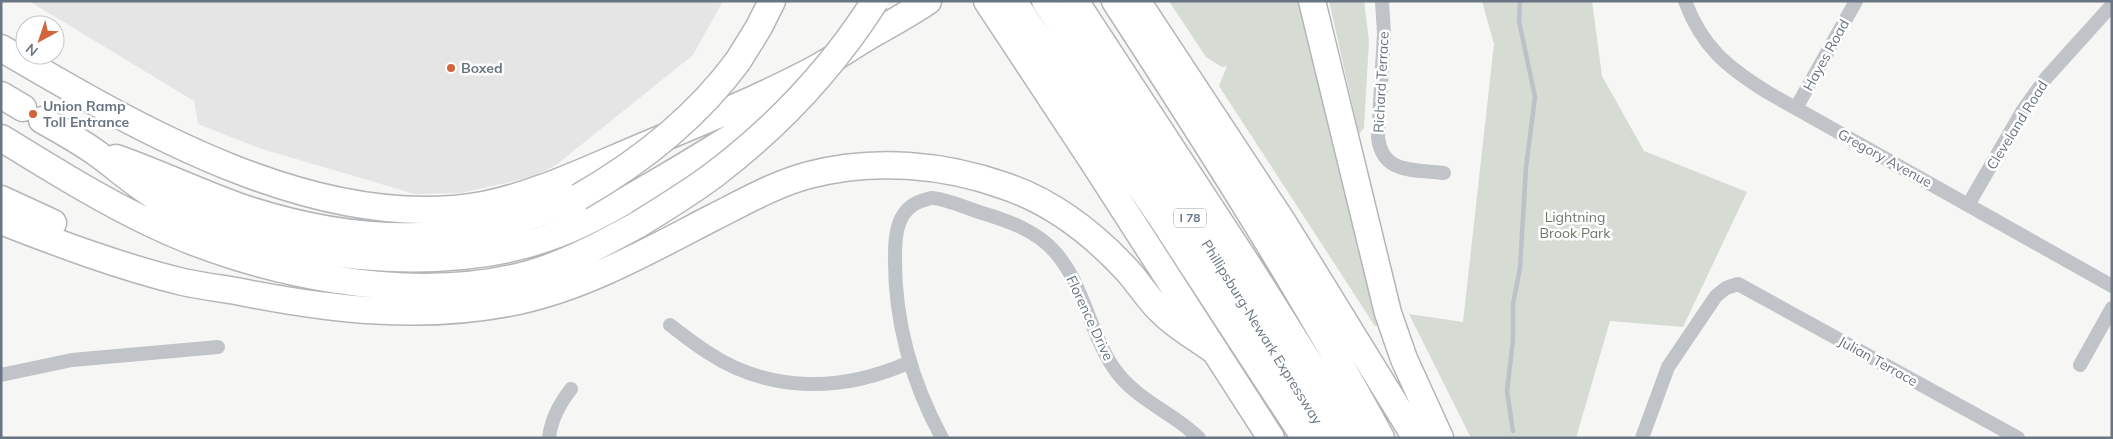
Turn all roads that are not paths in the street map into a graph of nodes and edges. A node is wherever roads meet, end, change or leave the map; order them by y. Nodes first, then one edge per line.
1 (772, 1) edge
2 (875, 1) edge
3 (987, 1) edge
4 (1013, 1) edge
5 (1045, 1) edge
6 (1075, 1) edge
7 (1115, 1) edge
8 (1137, 1) edge
9 (1312, 1) edge
10 (1382, 1) edge
11 (1685, 1) edge
12 (1856, 1) edge
13 (923, 4) edge
14 (2112, 5) edge
15 (1, 48) edge
16 (1, 95) edge
17 (90, 101) junction
18 (1796, 108) junction
19 (1, 138) edge
20 (93, 150) junction
21 (1444, 173) dead end
22 (1, 199) edge
23 (1968, 205) junction
24 (1, 220) edge
25 (442, 234) junction
26 (2112, 286) edge
27 (234, 291) junction
28 (2112, 308) edge
29 (670, 325) dead end
30 (218, 347) dead end
31 (1216, 352) junction
32 (910, 362) junction
33 (2080, 365) dead end
34 (1, 374) edge
35 (571, 389) dead end
36 (549, 438) edge
37 (942, 438) edge
38 (1199, 438) edge
39 (1270, 438) edge
40 (1305, 438) edge
41 (1329, 438) edge
42 (1356, 438) edge
43 (1381, 438) edge
44 (1416, 438) edge
45 (1440, 438) edge
46 (1642, 438) edge
47 (2018, 438) edge

1 - 25 highway, bridge
2 - 19 highway, bridge
3 - 31 highway
4 - 40 highway
5 - 41 highway, Phillipsburg-Newark Expressway / I 78
6 - 42 highway, Phillipsburg-Newark Expressway / I 78
7 - 43 highway
8 - 44 highway
9 - 45 highway
10 - 21 street, Richard Terrace
11 - 18 street, Gregory Avenue
12 - 18 street, Hayes Road
13 - 17 highway
13 - 20 highway
14 - 23 street, Cleveland Road
15 - 17 highway
16 - 20 highway
17 - 25 highway
18 - 23 street, Gregory Avenue
20 - 25 highway
22 - 27 highway
23 - 26 street, Gregory Avenue
24 - 27 highway
27 - 31 highway
28 - 33 street
29 - 32 street
30 - 34 street
31 - 39 highway
32 - 37 street, Florence Drive
32 - 38 street, Florence Drive
35 - 36 street
46 - 47 street, Julian Terrace

